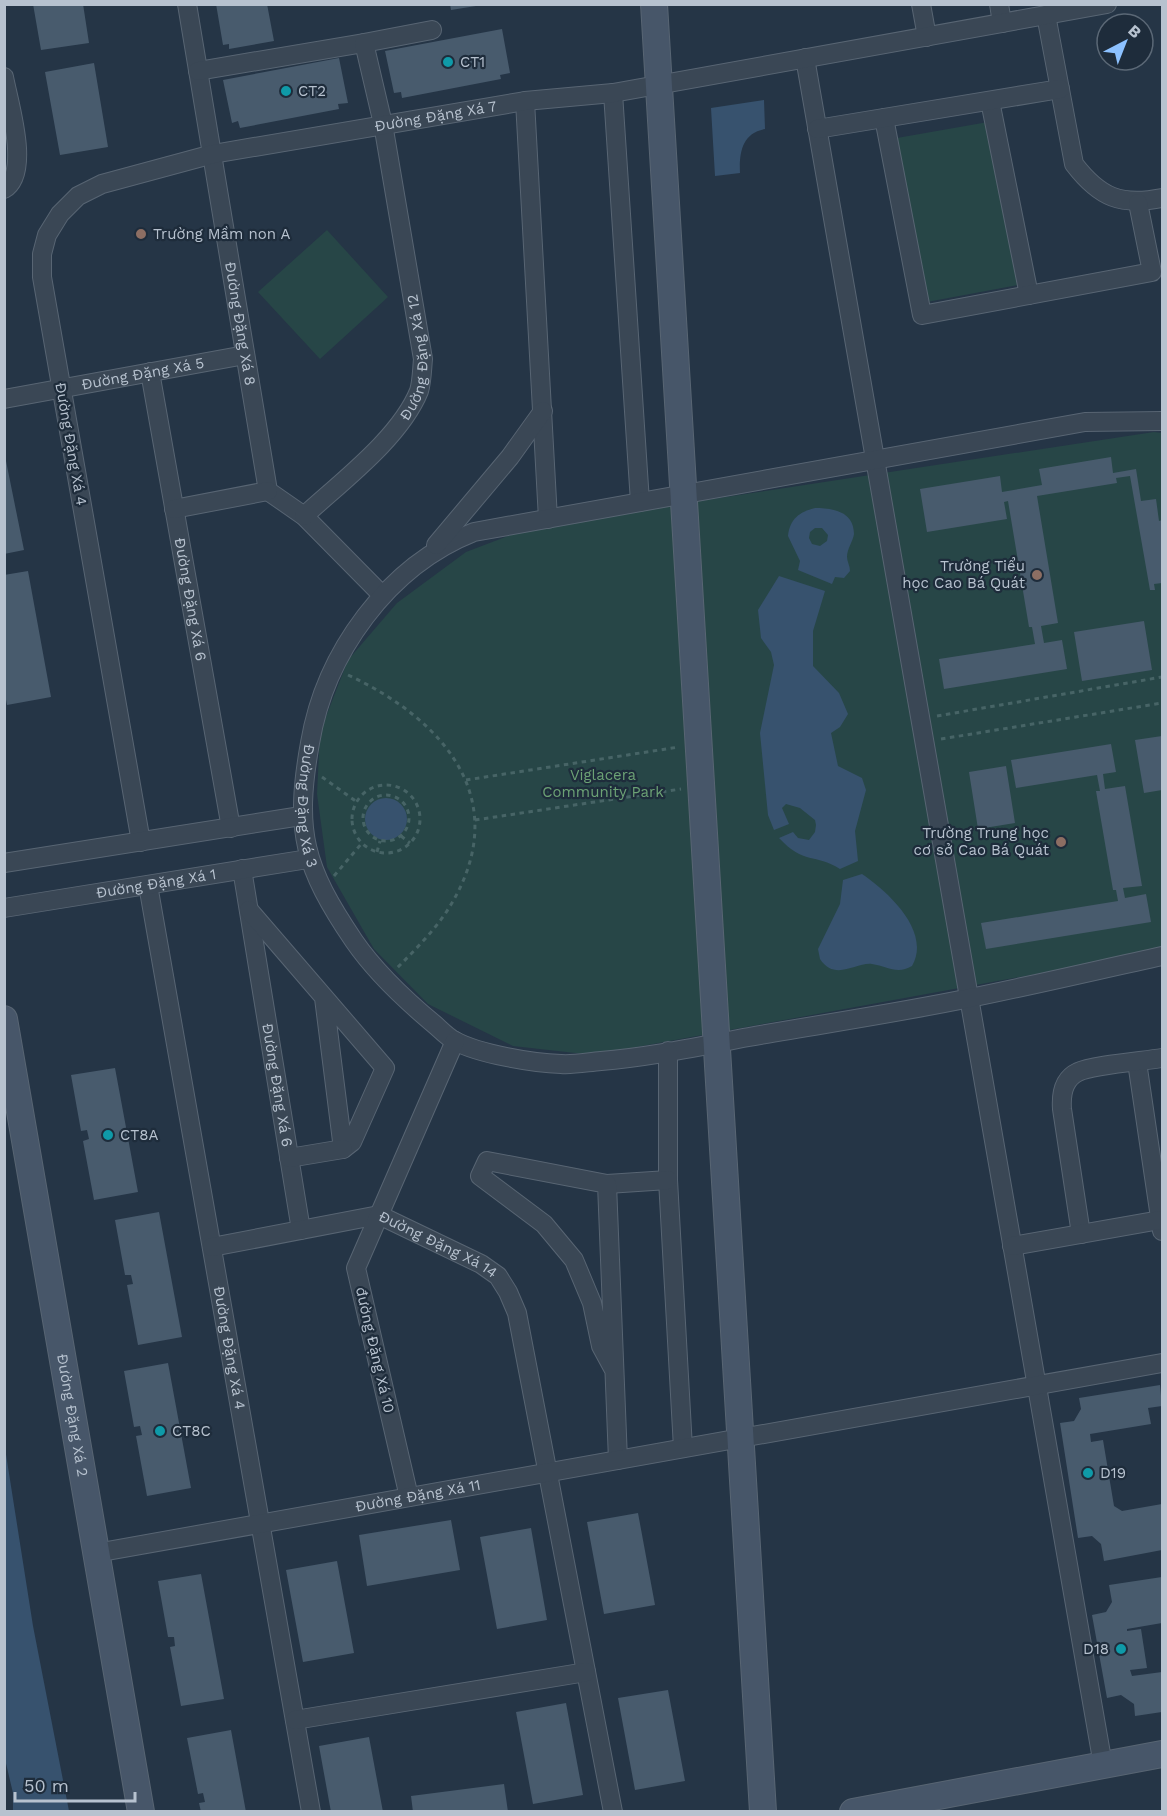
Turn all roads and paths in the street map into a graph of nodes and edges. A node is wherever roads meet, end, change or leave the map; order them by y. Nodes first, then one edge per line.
1 (187, 4) edge
2 (654, 4) edge
3 (921, 4) edge
4 (999, 4) edge
5 (1107, 4) edge
6 (1046, 15) junction
7 (1002, 23) junction
8 (432, 30) dead end
9 (927, 37) junction
10 (363, 43) junction
11 (805, 58) junction
12 (198, 71) junction
13 (5, 82) edge
14 (659, 85) junction
15 (1060, 89) junction
16 (613, 93) junction
17 (525, 101) junction
18 (990, 101) junction
19 (884, 118) junction
20 (383, 124) junction
21 (817, 129) junction
22 (213, 154) junction
23 (4, 189) edge
24 (1162, 198) edge
25 (1138, 203) junction
26 (1029, 295) junction
27 (245, 355) junction
28 (150, 372) junction
29 (62, 388) junction
30 (4, 399) edge
31 (543, 411) junction
32 (1162, 421) edge
33 (875, 459) junction
34 (268, 491) junction
35 (684, 494) junction
36 (640, 502) junction
37 (174, 509) junction
38 (304, 516) junction
39 (548, 519) junction
40 (425, 558) junction
41 (382, 595) junction
42 (335, 669) junction
43 (1162, 677) edge
44 (1162, 703) edge
45 (920, 718) junction
46 (924, 742) junction
47 (698, 744) junction
48 (306, 765) junction
49 (466, 780) junction
50 (395, 786) junction
51 (700, 786) junction
52 (362, 795) junction
53 (392, 796) junction
54 (357, 802) junction
55 (370, 802) junction
56 (419, 811) junction
57 (408, 812) junction
58 (301, 816) junction
59 (475, 820) junction
60 (363, 825) junction
61 (353, 826) junction
62 (231, 828) junction
63 (401, 836) junction
64 (380, 841) junction
65 (141, 842) junction
66 (362, 843) junction
67 (410, 843) junction
68 (377, 852) junction
69 (308, 859) junction
70 (4, 863) edge
71 (242, 869) junction
72 (148, 885) junction
73 (323, 889) junction
74 (4, 908) edge
75 (249, 910) junction
76 (1162, 956) edge
77 (386, 979) junction
78 (324, 998) junction
79 (969, 998) junction
80 (4, 1019) edge
81 (455, 1041) junction
82 (715, 1043) junction
83 (668, 1051) junction
84 (1162, 1058) edge
85 (1137, 1062) junction
86 (343, 1149) junction
87 (289, 1158) junction
88 (668, 1180) junction
89 (608, 1184) junction
90 (379, 1215) junction
91 (1161, 1226) edge
92 (301, 1230) junction
93 (1082, 1234) junction
94 (1012, 1246) junction
95 (212, 1247) junction
96 (1162, 1363) edge
97 (614, 1370) junction
98 (1037, 1385) junction
99 (741, 1438) junction
100 (683, 1448) junction
101 (618, 1460) junction
102 (548, 1473) junction
103 (409, 1497) junction
104 (260, 1524) junction
105 (96, 1553) junction
106 (586, 1672) junction
107 (295, 1720) junction
108 (1162, 1754) edge
109 (1103, 1765) junction
110 (141, 1812) edge
111 (310, 1812) edge
112 (612, 1812) edge
113 (762, 1812) edge
114 (853, 1812) edge

1 - 12 street, Đường Đặng Xá 8
2 - 14 street
3 - 9 street
4 - 7 street
5 - 6 street, Đường Đặng Xá 7
6 - 7 street, Đường Đặng Xá 7
6 - 15 street
7 - 9 street, Đường Đặng Xá 7
8 - 10 street
9 - 11 street, Đường Đặng Xá 7
10 - 12 street
10 - 20 street, Đường Đặng Xá 12
11 - 14 street, Đường Đặng Xá 7
11 - 21 street
12 - 22 street, Đường Đặng Xá 8
13 - 23 street
14 - 16 street, Đường Đặng Xá 7
14 - 35 street
15 - 18 street
15 - 25 street
16 - 17 street, Đường Đặng Xá 7
16 - 36 street
17 - 20 street, Đường Đặng Xá 7
17 - 31 street
18 - 19 street
18 - 26 street
19 - 21 street
19 - 26 street
20 - 22 street, Đường Đặng Xá 7
20 - 38 street, Đường Đặng Xá 12
21 - 33 street
22 - 27 street, Đường Đặng Xá 8
22 - 29 street, Đường Đặng Xá 4
24 - 25 street
25 - 26 street
27 - 28 street, Đường Đặng Xá 5
27 - 34 street, Đường Đặng Xá 8
28 - 29 street, Đường Đặng Xá 5
28 - 37 street, Đường Đặng Xá 6
29 - 30 street, Đường Đặng Xá 5
29 - 65 street, Đường Đặng Xá 4
31 - 39 street
31 - 40 street
32 - 33 street, Đường Đặng Xá 3
33 - 35 street, Đường Đặng Xá 3
33 - 45 street
34 - 37 street
34 - 38 street
35 - 36 street, Đường Đặng Xá 3
35 - 47 street
36 - 39 street, Đường Đặng Xá 3
37 - 62 street, Đường Đặng Xá 6
38 - 41 street
39 - 40 street, Đường Đặng Xá 3
40 - 41 street, Đường Đặng Xá 3
41 - 42 street, Đường Đặng Xá 3
42 - 48 street, Đường Đặng Xá 3
42 - 49 path
43 - 45 path
44 - 46 path
45 - 46 street
46 - 79 street
47 - 49 path
47 - 51 street
48 - 54 path
48 - 58 street, Đường Đặng Xá 3
49 - 59 path
50 - 52 path
50 - 53 path
50 - 56 path
51 - 59 path
51 - 82 street
52 - 54 path
52 - 55 path
53 - 55 path
53 - 57 path
54 - 61 path
55 - 60 path
56 - 57 path
56 - 67 path
57 - 63 path
58 - 62 street
58 - 69 street, Đường Đặng Xá 3
59 - 77 path
60 - 61 path
60 - 64 path
61 - 66 path
62 - 65 street
63 - 64 path
63 - 67 path
64 - 68 path
65 - 70 street
66 - 68 path
66 - 73 path
67 - 68 path
69 - 71 street, Đường Đặng Xá 1
69 - 73 street, Đường Đặng Xá 3
71 - 72 street, Đường Đặng Xá 1
71 - 75 street, Đường Đặng Xá 6
72 - 74 street, Đường Đặng Xá 1
72 - 95 street, Đường Đặng Xá 4
73 - 77 street, Đường Đặng Xá 3
75 - 78 street
75 - 87 street, Đường Đặng Xá 6
76 - 79 street, Đường Đặng Xá 3
77 - 81 street, Đường Đặng Xá 3
78 - 86 street
78 - 86 street
79 - 82 street, Đường Đặng Xá 3
79 - 94 street
80 - 105 street, Đường Đặng Xá 2
81 - 83 street, Đường Đặng Xá 3
81 - 90 street, đường Đặng Xá 10
82 - 83 street, Đường Đặng Xá 3
82 - 99 street
83 - 88 street
84 - 85 street
85 - 91 street
85 - 93 street
86 - 87 street
87 - 92 street, Đường Đặng Xá 6
88 - 89 street
88 - 100 street
89 - 97 street
89 - 97 street
90 - 92 street, Đường Đặng Xá 14
90 - 102 street, Đường Đặng Xá 14
90 - 103 street, đường Đặng Xá 10
91 - 93 street
92 - 95 street, Đường Đặng Xá 14
93 - 94 street
94 - 98 street
95 - 104 street, Đường Đặng Xá 4
96 - 98 street, Đường Đặng Xá 11
97 - 101 street
98 - 99 street, Đường Đặng Xá 11
98 - 109 street
99 - 100 street, Đường Đặng Xá 11
99 - 113 street
100 - 101 street, Đường Đặng Xá 11
101 - 102 street, Đường Đặng Xá 11
102 - 103 street, Đường Đặng Xá 11
102 - 106 street, Đường Đặng Xá 14
103 - 104 street, Đường Đặng Xá 11
104 - 105 street, Đường Đặng Xá 11
104 - 107 street, Đường Đặng Xá 4
105 - 110 street, Đường Đặng Xá 2
106 - 107 street
106 - 112 street, Đường Đặng Xá 14
107 - 111 street, Đường Đặng Xá 4
108 - 109 street
109 - 114 street

